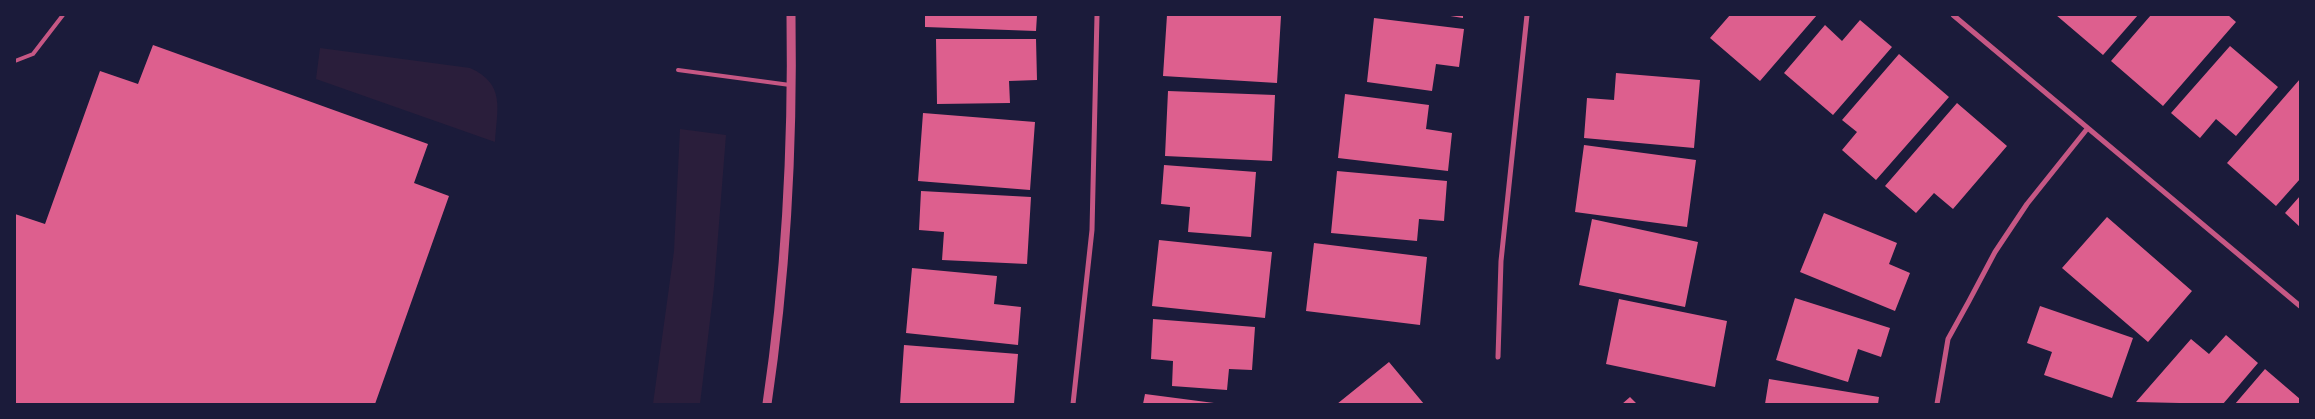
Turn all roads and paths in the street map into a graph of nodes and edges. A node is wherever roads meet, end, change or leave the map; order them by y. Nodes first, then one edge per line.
1 (62, 15) edge
2 (791, 15) edge
3 (1097, 15) edge
4 (1528, 15) edge
5 (1953, 15) edge
6 (15, 62) edge
7 (678, 70) dead end
8 (792, 85) junction
9 (2087, 130) junction
10 (2300, 306) edge
11 (1498, 357) dead end
12 (766, 404) edge
13 (1073, 404) edge
14 (1937, 404) edge

1 - 6 lane
2 - 8 street
3 - 13 street
4 - 11 street
5 - 9 street
7 - 8 lane
8 - 12 street
9 - 10 street
9 - 14 street

